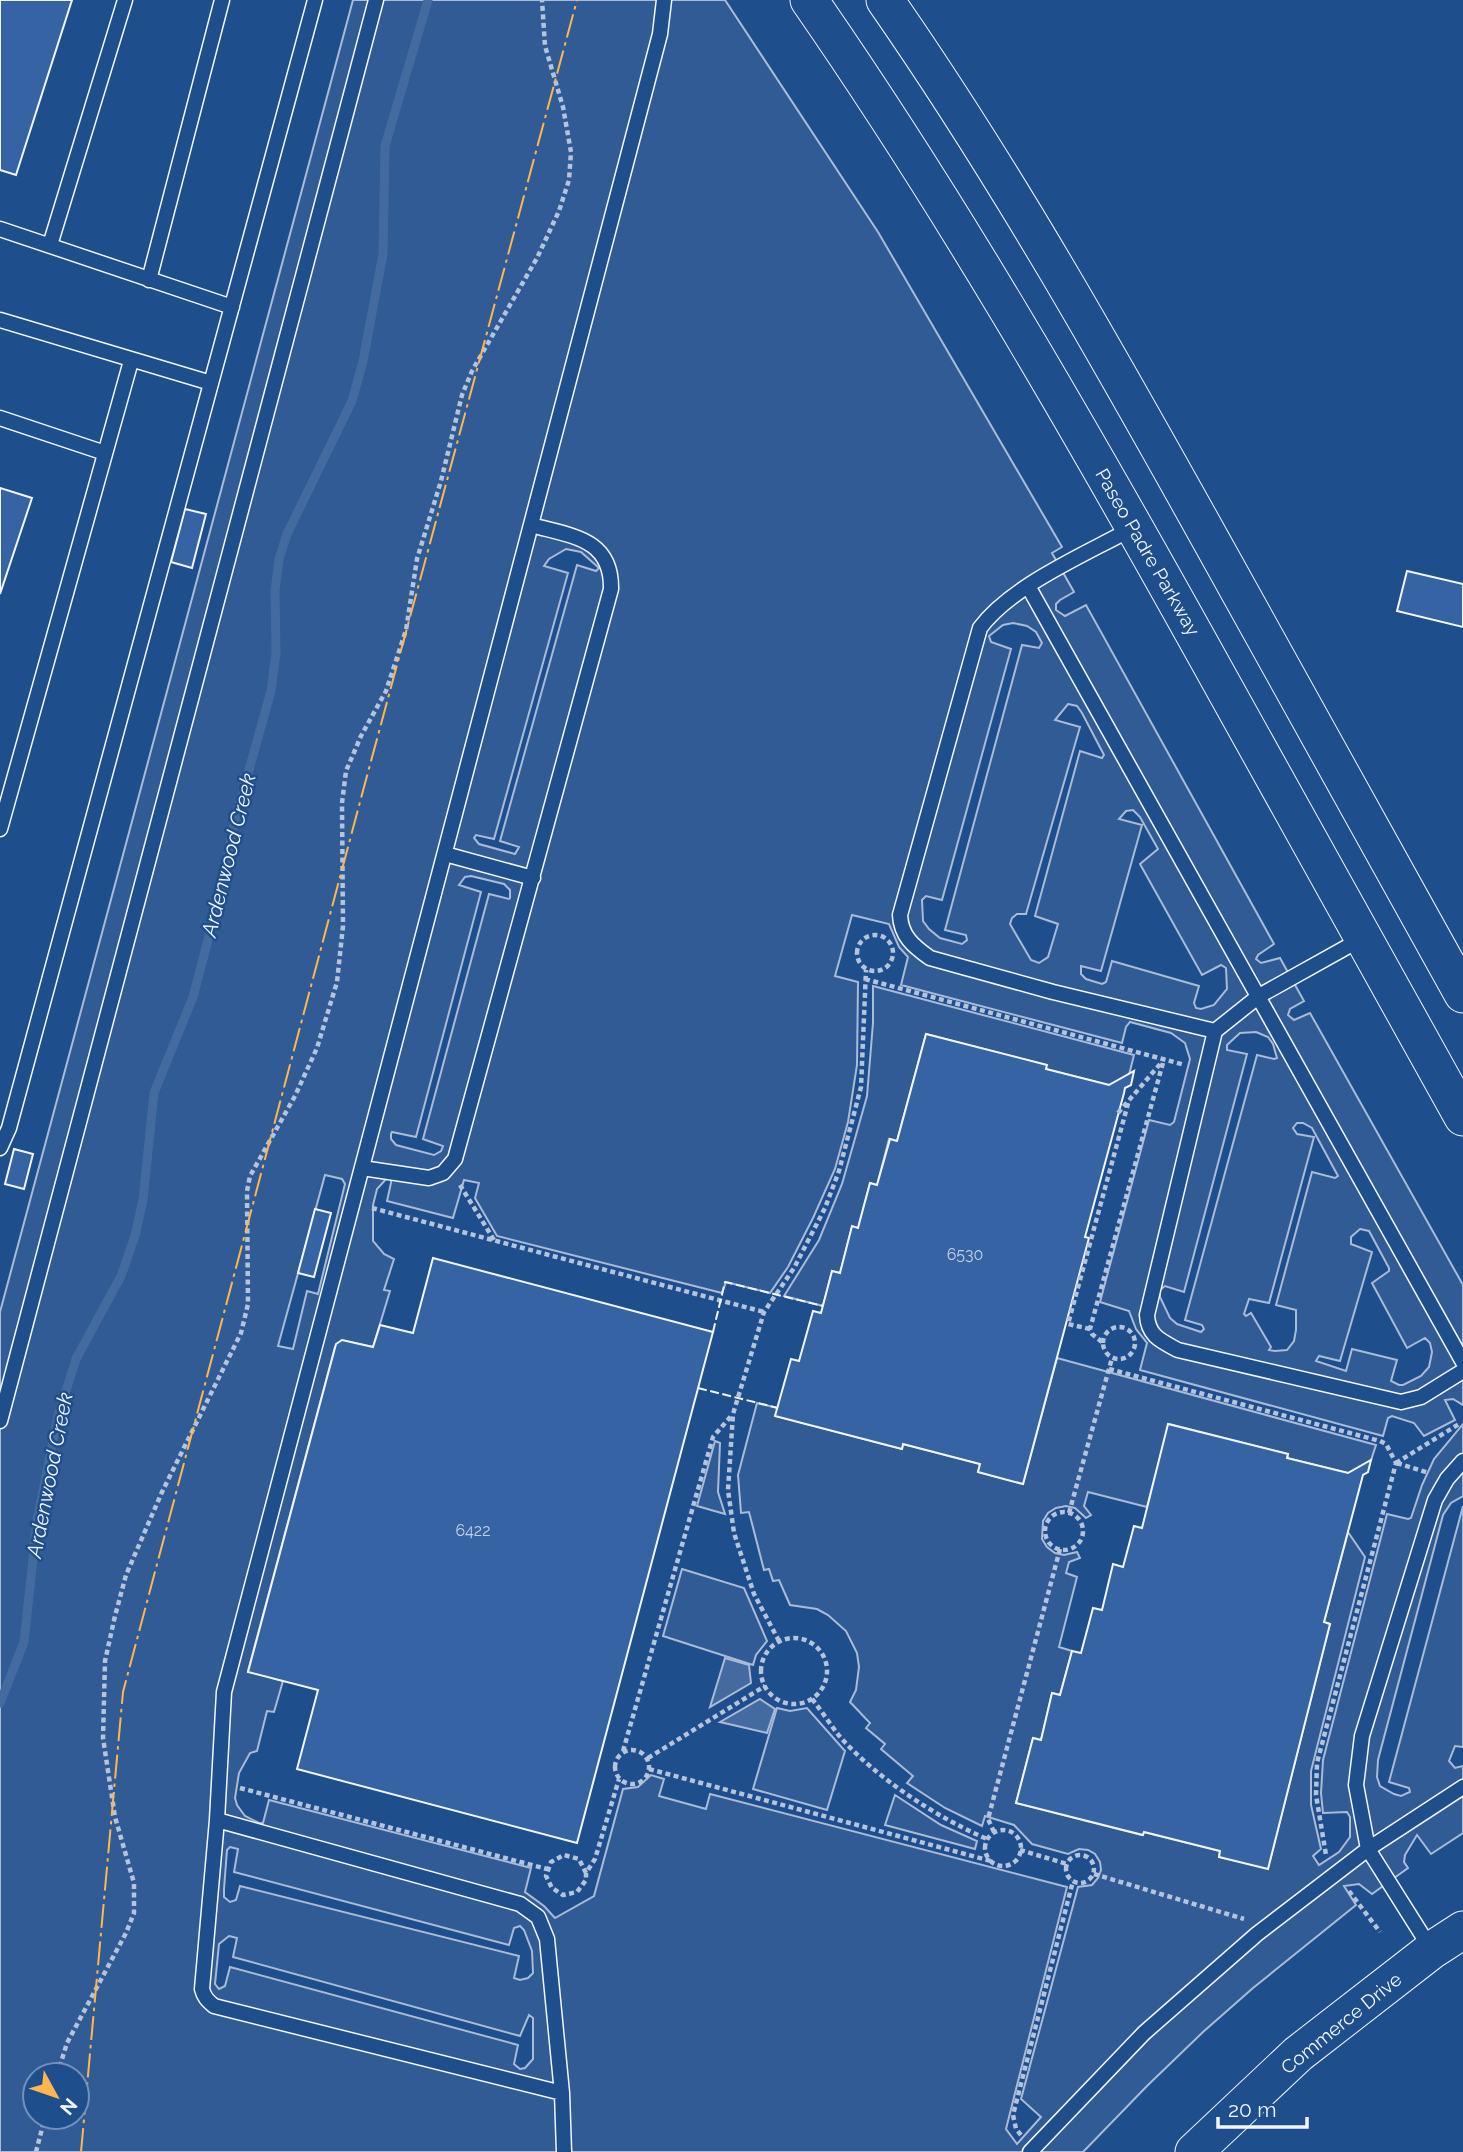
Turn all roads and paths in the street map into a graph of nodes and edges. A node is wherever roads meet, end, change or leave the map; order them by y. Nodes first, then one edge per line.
1 (125, 0) edge
2 (222, 0) edge
3 (315, 0) edge
4 (376, 0) edge
5 (542, 0) edge
6 (664, 0) edge
7 (809, 0) edge
8 (885, 0) edge
9 (0, 229) edge
10 (50, 245) junction
11 (149, 280) junction
12 (232, 307) junction
13 (0, 320) edge
14 (131, 361) junction
15 (211, 383) junction
16 (0, 418) edge
17 (105, 453) junction
18 (531, 525) junction
19 (1134, 527) junction
20 (1028, 586) junction
21 (0, 829) edge
22 (445, 854) junction
23 (533, 878) junction
24 (1364, 937) junction
25 (866, 970) junction
26 (865, 979) junction
27 (1463, 994) edge
28 (1259, 996) junction
29 (1215, 1031) junction
30 (1164, 1059) junction
31 (1205, 1070) junction
32 (1129, 1100) junction
33 (1118, 1113) dead end
34 (1463, 1117) edge
35 (0, 1148) edge
36 (362, 1168) junction
37 (449, 1168) junction
38 (353, 1203) junction
39 (495, 1241) junction
40 (764, 1312) junction
41 (1090, 1329) junction
42 (1102, 1342) junction
43 (1112, 1358) junction
44 (1463, 1362) edge
45 (1109, 1369) junction
46 (1463, 1371) edge
47 (733, 1414) junction
48 (0, 1421) edge
49 (1460, 1424) dead end
50 (1463, 1461) edge
51 (1396, 1463) junction
52 (1447, 1479) junction
53 (1069, 1513) junction
54 (1060, 1549) junction
55 (779, 1641) junction
56 (765, 1686) junction
57 (812, 1699) junction
58 (623, 1751) junction
59 (648, 1758) junction
60 (649, 1769) junction
61 (619, 1779) junction
62 (219, 1783) junction
63 (1463, 1787) edge
64 (217, 1820) junction
65 (994, 1832) junction
66 (987, 1839) junction
67 (1368, 1849) junction
68 (1020, 1850) junction
69 (1327, 1859) dead end
70 (991, 1861) junction
71 (1067, 1864) junction
72 (547, 1869) junction
73 (586, 1873) junction
74 (1094, 1874) junction
75 (1073, 1881) junction
76 (1344, 1885) dead end
77 (1268, 1926) junction
78 (1463, 1930) edge
79 (1380, 1932) dead end
80 (1432, 1950) junction
81 (61, 2061) edge
82 (562, 2093) junction
83 (42, 2131) edge
84 (1032, 2150) edge
85 (36, 2152) edge
86 (564, 2152) edge
87 (1194, 2152) edge

1 - 10 lane
2 - 11 lane
3 - 12 lane
4 - 48 lane
5 - 81 path
6 - 18 lane
7 - 19 main road, Paseo Padre Parkway
8 - 27 main road
9 - 10 lane
10 - 11 lane
11 - 12 lane
12 - 15 lane
13 - 14 lane
14 - 15 lane
14 - 17 lane
15 - 35 lane
16 - 17 lane
17 - 21 lane
18 - 22 lane
18 - 23 lane
19 - 20 lane
19 - 24 main road, Paseo Padre Parkway
20 - 28 lane
20 - 29 lane
22 - 23 lane
22 - 36 lane
23 - 37 lane
24 - 28 lane
24 - 34 main road, Paseo Padre Parkway
25 - 25 path
25 - 26 path
26 - 30 path
26 - 40 path
28 - 29 lane
28 - 44 lane
29 - 31 lane
30 - 31 path
30 - 32 path
30 - 41 path
31 - 46 lane
32 - 33 path
32 - 41 path
36 - 37 lane
36 - 38 lane
37 - 39 path
38 - 39 path
38 - 62 lane
39 - 40 path
40 - 47 path
41 - 42 path
42 - 43 path
42 - 43 path
43 - 45 path
45 - 51 path
45 - 53 path
47 - 55 path
47 - 58 path
49 - 51 path
50 - 52 lane
51 - 52 path
51 - 69 path
52 - 67 lane
53 - 54 path
53 - 54 path
54 - 65 path
55 - 56 path
55 - 57 path
56 - 57 path
56 - 59 path
57 - 66 path
58 - 59 path
58 - 61 path
59 - 60 path
60 - 61 path
60 - 70 path
61 - 73 path
62 - 64 lane
62 - 72 path
63 - 67 lane
64 - 82 lane
64 - 82 lane
65 - 66 path
65 - 68 path
66 - 70 path
67 - 77 lane
67 - 80 lane
68 - 70 path
68 - 71 path
71 - 74 path
71 - 75 path
72 - 73 path
72 - 73 path
74 - 75 path
74 - 77 path
75 - 84 path
76 - 79 path
77 - 84 lane
78 - 80 main road, Commerce Drive
80 - 87 main road, Commerce Drive
82 - 86 lane
83 - 85 path

